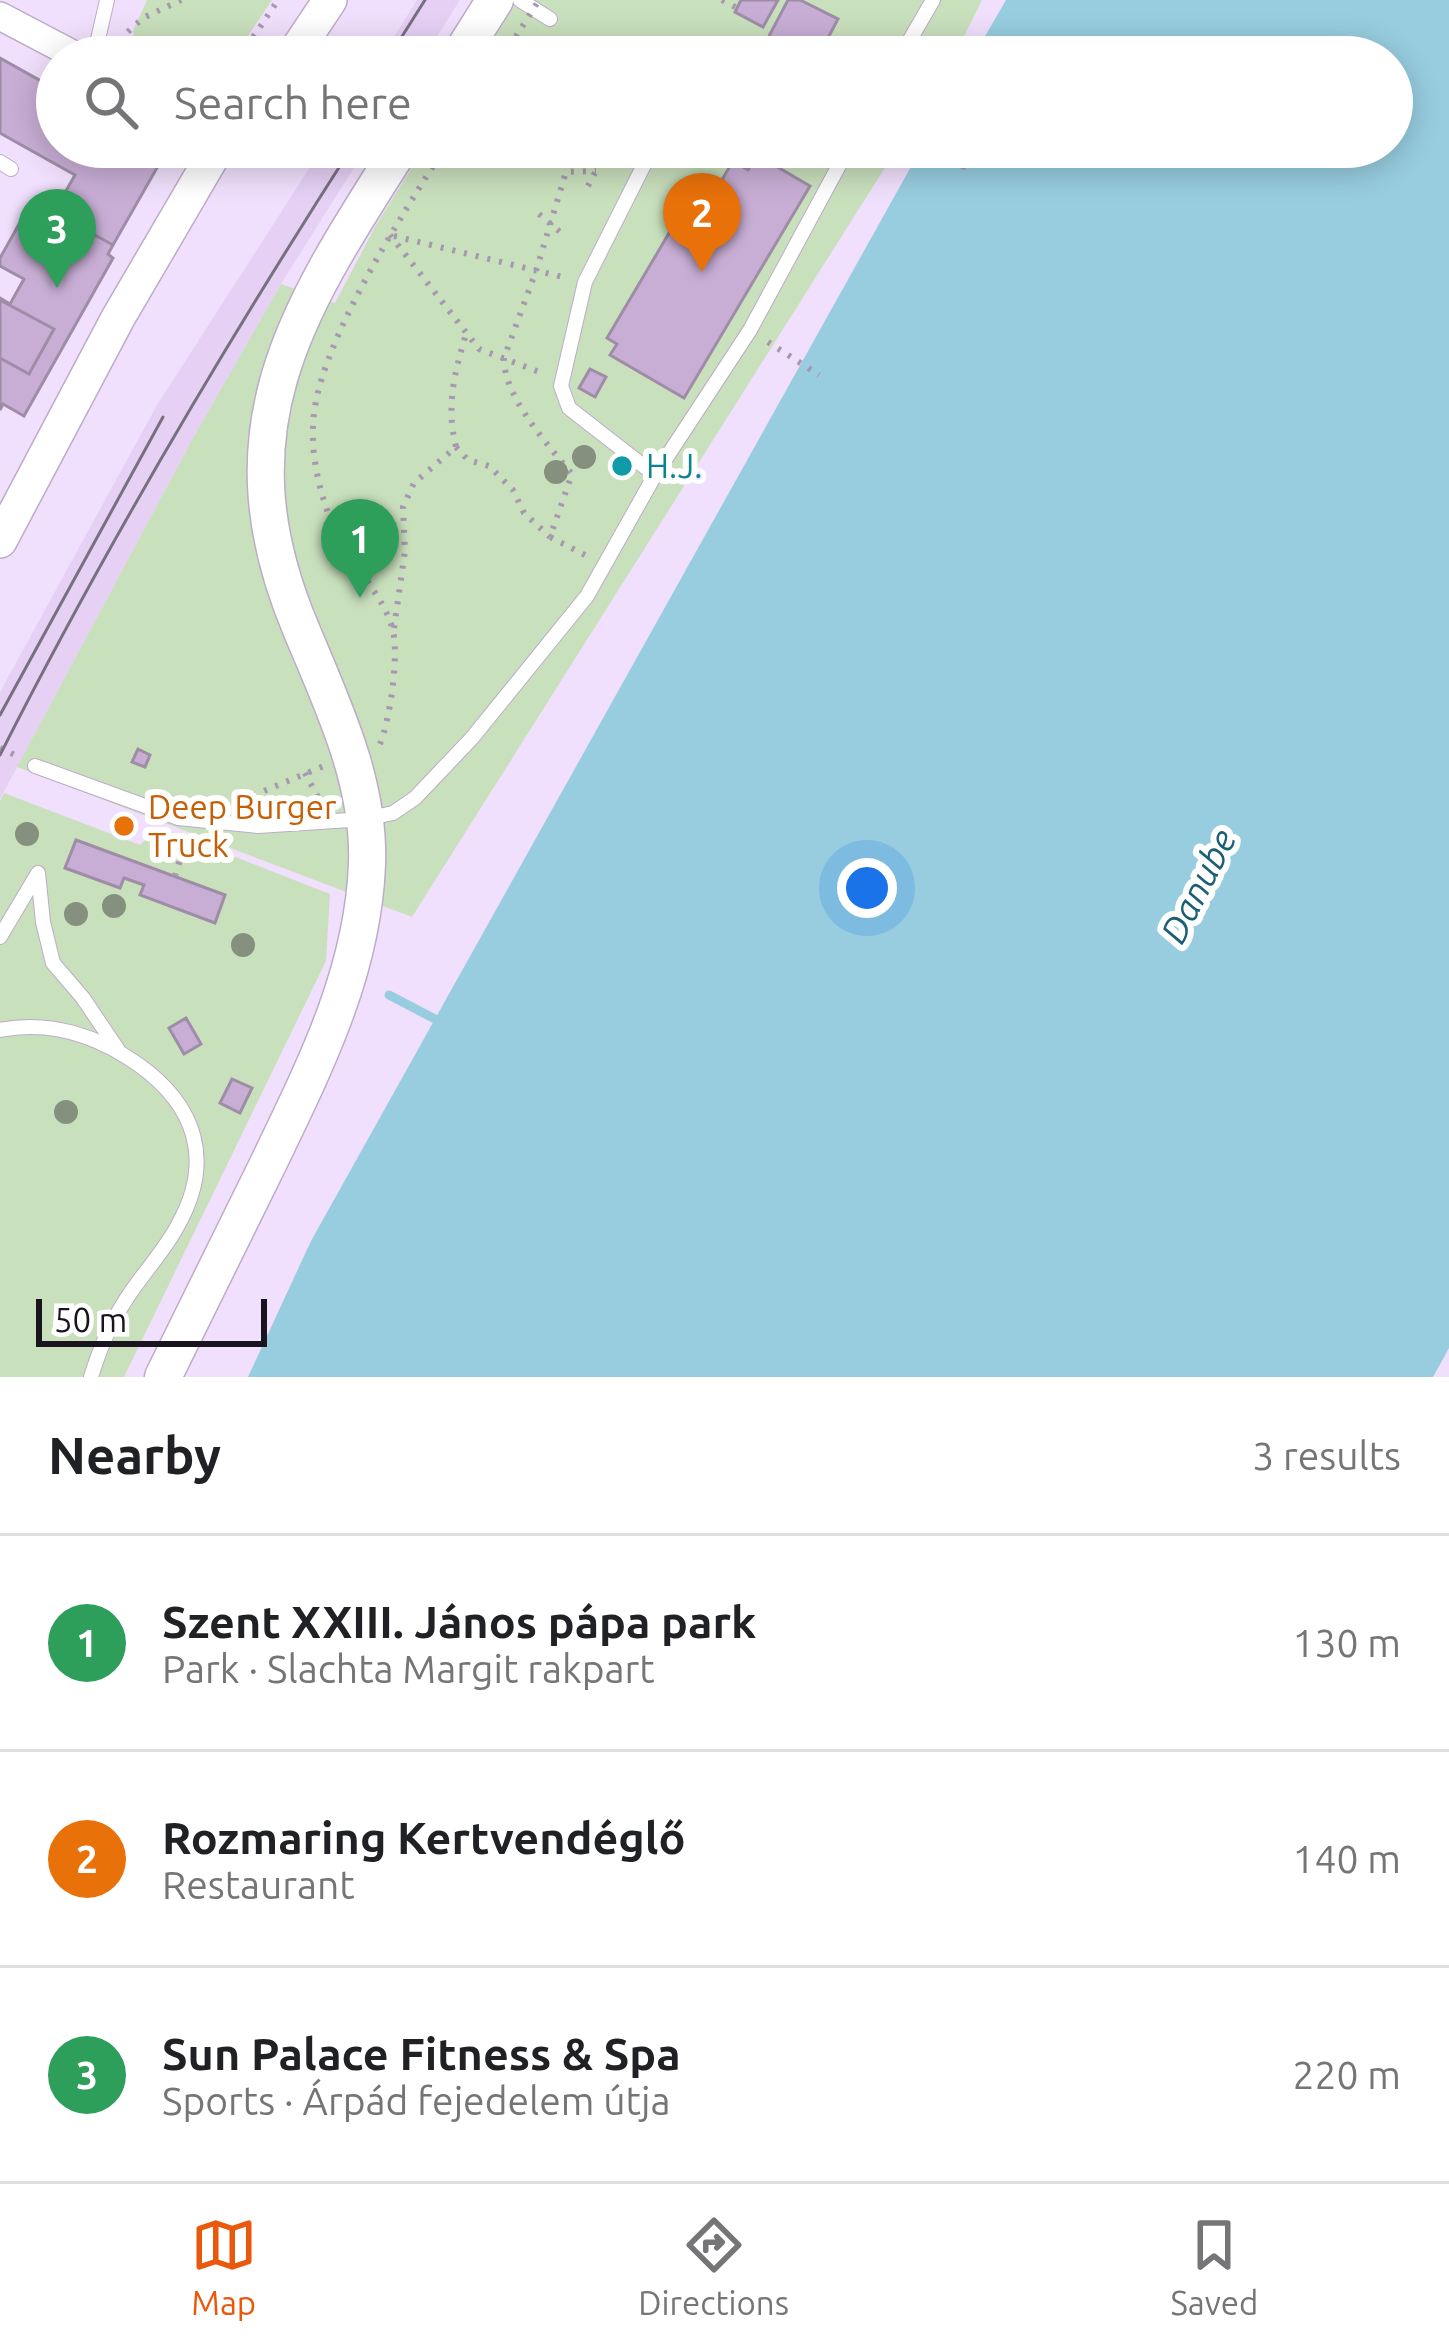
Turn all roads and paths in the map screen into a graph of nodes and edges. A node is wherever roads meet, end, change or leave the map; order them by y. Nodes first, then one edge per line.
1 (107, 0) edge
2 (181, 0) edge
3 (278, 0) edge
4 (330, 0) edge
5 (495, 0) edge
6 (520, 0) edge
7 (539, 0) edge
8 (722, 0) edge
9 (933, 0) edge
10 (737, 8) dead end
11 (0, 16) edge
12 (550, 19) dead end
13 (38, 36) edge
14 (99, 36) edge
15 (123, 36) edge
16 (254, 36) edge
17 (306, 36) edge
18 (472, 36) edge
19 (516, 36) edge
20 (912, 36) edge
21 (206, 168) edge
22 (388, 168) edge
23 (432, 168) edge
24 (598, 168) edge
25 (638, 168) edge
26 (838, 168) edge
27 (642, 169) joint
28 (596, 171) junction
29 (566, 172) dead end
30 (588, 186) dead end
31 (539, 214) dead end
32 (560, 232) dead end
33 (390, 235) junction
34 (536, 271) dead end
35 (750, 331) junction
36 (466, 334) junction
37 (819, 375) dead end
38 (562, 380) junction
39 (456, 447) junction
40 (655, 475) junction
41 (550, 537) dead end
42 (0, 541) edge
43 (394, 631) junction
44 (352, 756) junction
45 (34, 766) dead end
46 (305, 773) dead end
47 (226, 806) dead end
48 (365, 819) junction
49 (182, 854) dead end
50 (175, 876) dead end
51 (0, 938) edge
52 (0, 1030) edge
53 (118, 1050) junction
54 (91, 1377) edge
55 (163, 1377) edge

1 - 14 lane
2 - 15 path
3 - 16 path
4 - 17 street
5 - 18 main road
6 - 12 lane
7 - 19 path, bridge
8 - 10 path
9 - 20 lane
11 - 13 street
21 - 42 street
22 - 44 main road
23 - 33 path
24 - 28 path
25 - 27 path
26 - 35 lane
27 - 38 lane
28 - 29 path
28 - 30 path
31 - 32 path
33 - 34 path
33 - 36 path
33 - 43 path
35 - 37 path
35 - 40 lane
36 - 38 path
36 - 39 path
38 - 40 lane
39 - 41 path
39 - 43 path
40 - 48 lane
43 - 44 path
44 - 48 main road
45 - 48 lane
46 - 47 path
48 - 55 main road
49 - 50 path
51 - 53 lane
52 - 53 lane
53 - 54 lane

